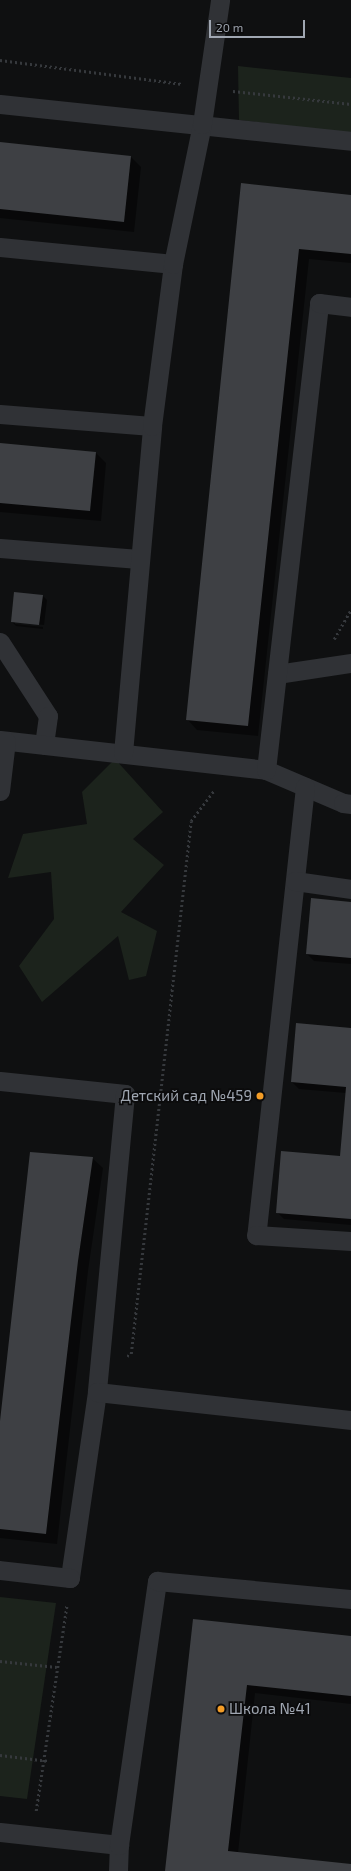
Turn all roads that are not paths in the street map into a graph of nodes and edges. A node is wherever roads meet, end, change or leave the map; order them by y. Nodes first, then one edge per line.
1 (220, 0) edge
2 (0, 104) edge
3 (202, 124) junction
4 (351, 141) edge
5 (0, 247) edge
6 (173, 264) junction
7 (351, 307) edge
8 (0, 414) edge
9 (152, 426) junction
10 (0, 548) edge
11 (139, 559) junction
12 (0, 642) edge
13 (351, 663) edge
14 (277, 674) junction
15 (3, 740) edge
16 (44, 745) junction
17 (123, 753) junction
18 (266, 770) junction
19 (305, 787) junction
20 (0, 791) edge
21 (351, 804) edge
22 (295, 881) junction
23 (351, 889) edge
24 (0, 1081) edge
25 (351, 1241) edge
26 (97, 1392) junction
27 (351, 1420) edge
28 (0, 1570) edge
29 (351, 1599) edge
30 (0, 1832) edge
31 (119, 1845) junction
32 (118, 1871) edge

1 - 3 lane
2 - 3 lane
3 - 4 lane
3 - 6 lane
5 - 6 lane
6 - 9 lane
7 - 14 lane
8 - 9 lane
9 - 11 lane
10 - 11 lane
11 - 17 lane
12 - 16 lane
13 - 14 lane
14 - 18 lane
15 - 16 lane
15 - 20 lane
16 - 17 lane
17 - 18 lane
18 - 19 lane
19 - 21 lane
19 - 22 lane
22 - 23 lane
22 - 25 lane
24 - 26 lane
26 - 27 lane
26 - 28 lane
29 - 31 lane
30 - 31 lane
31 - 32 lane

